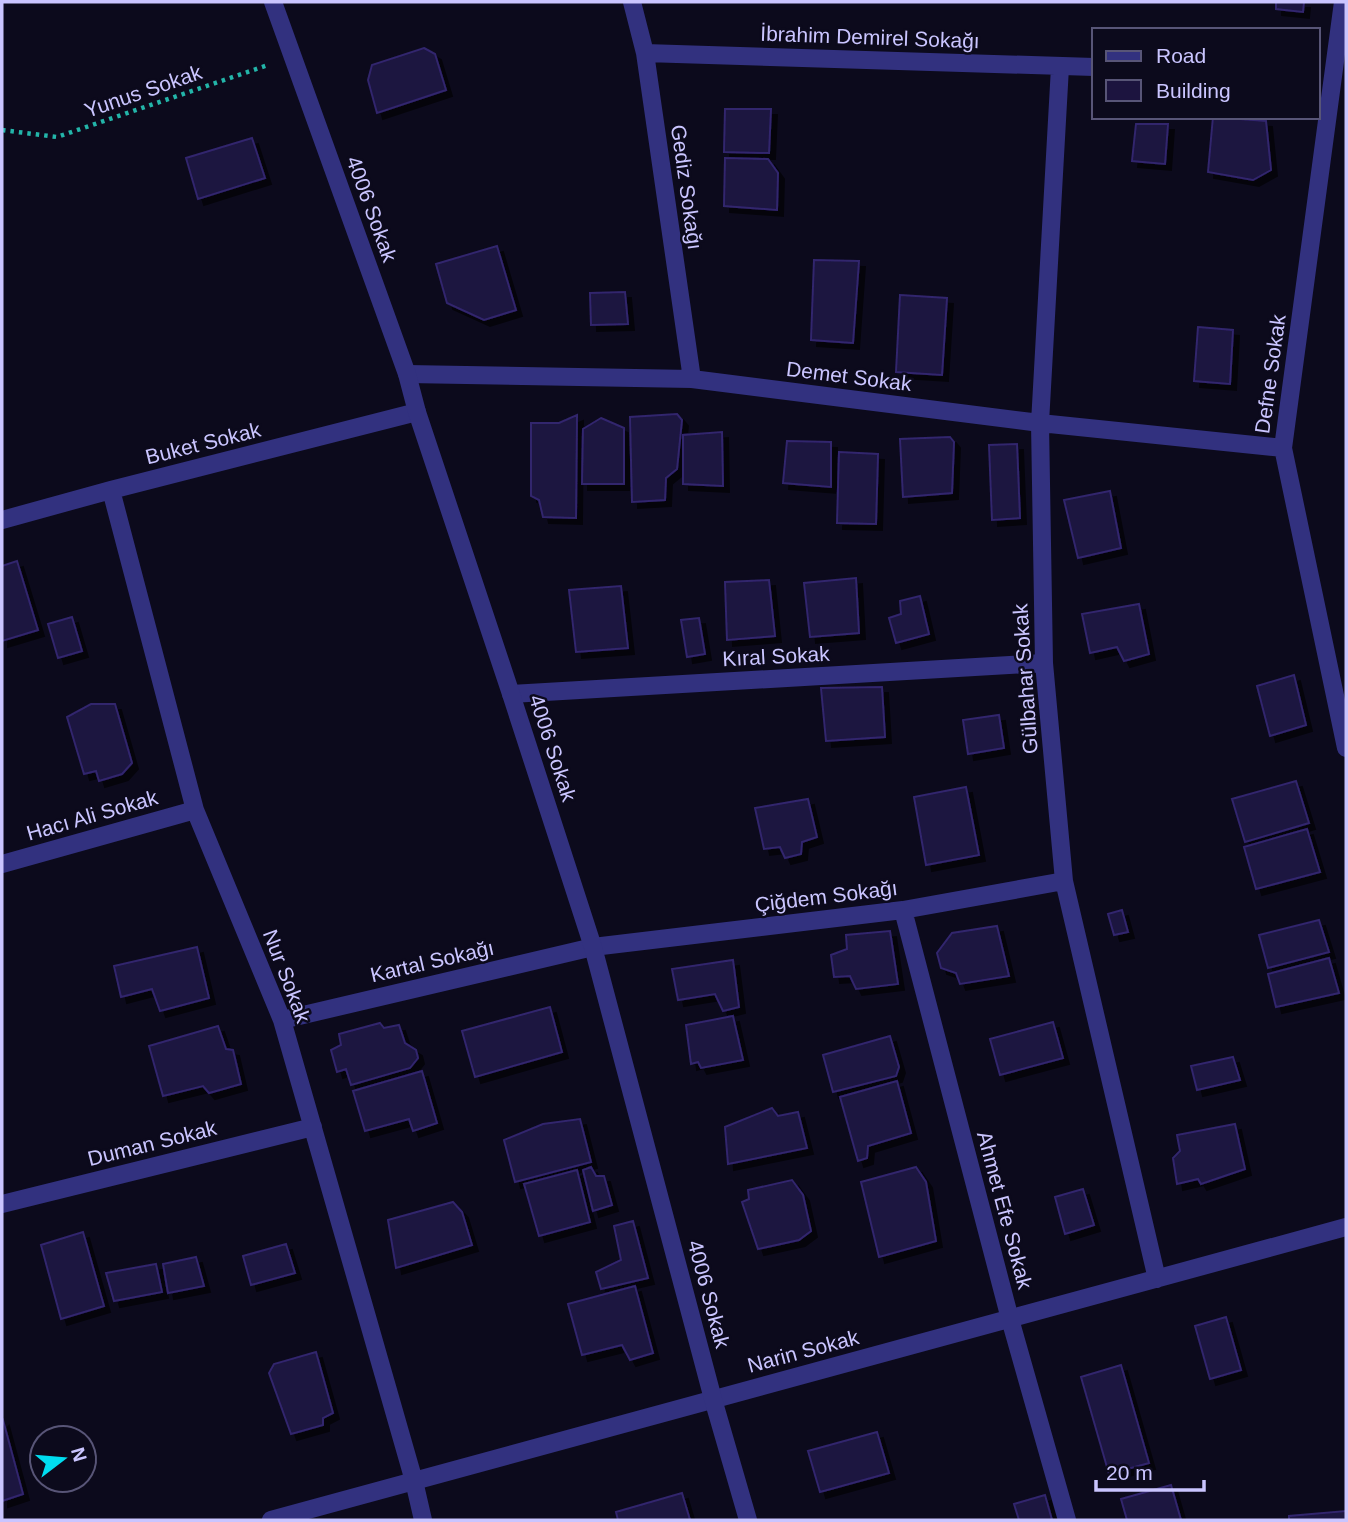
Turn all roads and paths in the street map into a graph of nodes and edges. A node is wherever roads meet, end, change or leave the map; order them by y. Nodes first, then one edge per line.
1 (273, 2) edge
2 (632, 2) edge
3 (1343, 2) edge
4 (645, 53) junction
5 (292, 56) junction
6 (1060, 66) junction
7 (1092, 67) edge
8 (1326, 67) edge
9 (2, 130) edge
10 (407, 374) junction
11 (692, 379) junction
12 (417, 412) junction
13 (1040, 424) junction
14 (1283, 448) junction
15 (111, 491) junction
16 (2, 520) edge
17 (1044, 663) junction
18 (512, 694) junction
19 (1346, 748) edge
20 (195, 810) junction
21 (2, 864) edge
22 (1064, 881) junction
23 (903, 910) junction
24 (593, 947) junction
25 (282, 1020) junction
26 (313, 1127) junction
27 (2, 1204) edge
28 (1346, 1227) edge
29 (1157, 1279) junction
30 (1010, 1319) junction
31 (713, 1399) junction
32 (414, 1481) junction
33 (271, 1520) edge
34 (423, 1520) edge
35 (748, 1520) edge
36 (1067, 1520) edge

1 - 5 street, 4006 Sokak
2 - 4 street, Gediz Sokağı
3 - 8 street, Defne Sokak
4 - 6 street, İbrahim Demirel Sokağı
4 - 11 street, Gediz Sokağı
5 - 9 path, Yunus Sokak
5 - 10 street, 4006 Sokak
6 - 7 street, İbrahim Demirel Sokağı
6 - 13 street, Gülbahar Sokak
8 - 14 street, Defne Sokak
10 - 11 street, Demet Sokak
10 - 12 street, 4006 Sokak
11 - 13 street, Demet Sokak
12 - 15 street, Buket Sokak
12 - 18 street, 4006 Sokak
13 - 14 street, Demet Sokak
13 - 17 street, Gülbahar Sokak
14 - 19 street, Defne Sokak
15 - 16 street, Buket Sokak
15 - 20 street, Nur Sokak
17 - 18 street, Kıral Sokak
17 - 22 street, Gülbahar Sokak
18 - 24 street, 4006 Sokak
20 - 21 street, Hacı Ali Sokak
20 - 25 street, Nur Sokak
22 - 23 street, Çiğdem Sokağı
22 - 29 street, Gülbahar Sokak
23 - 24 street, Çiğdem Sokağı
23 - 30 street, Ahmet Efe Sokak
24 - 25 street, Kartal Sokağı
24 - 31 street, 4006 Sokak
25 - 26 street, Nur Sokak
26 - 27 street, Duman Sokak
26 - 32 street, Nur Sokak
28 - 29 street, Narin Sokak
29 - 30 street, Narin Sokak
30 - 31 street, Narin Sokak
30 - 36 street, Ahmet Efe Sokak
31 - 32 street, Narin Sokak
31 - 35 street, 4006 Sokak
32 - 33 street, Narin Sokak
32 - 34 street, Nur Sokak

